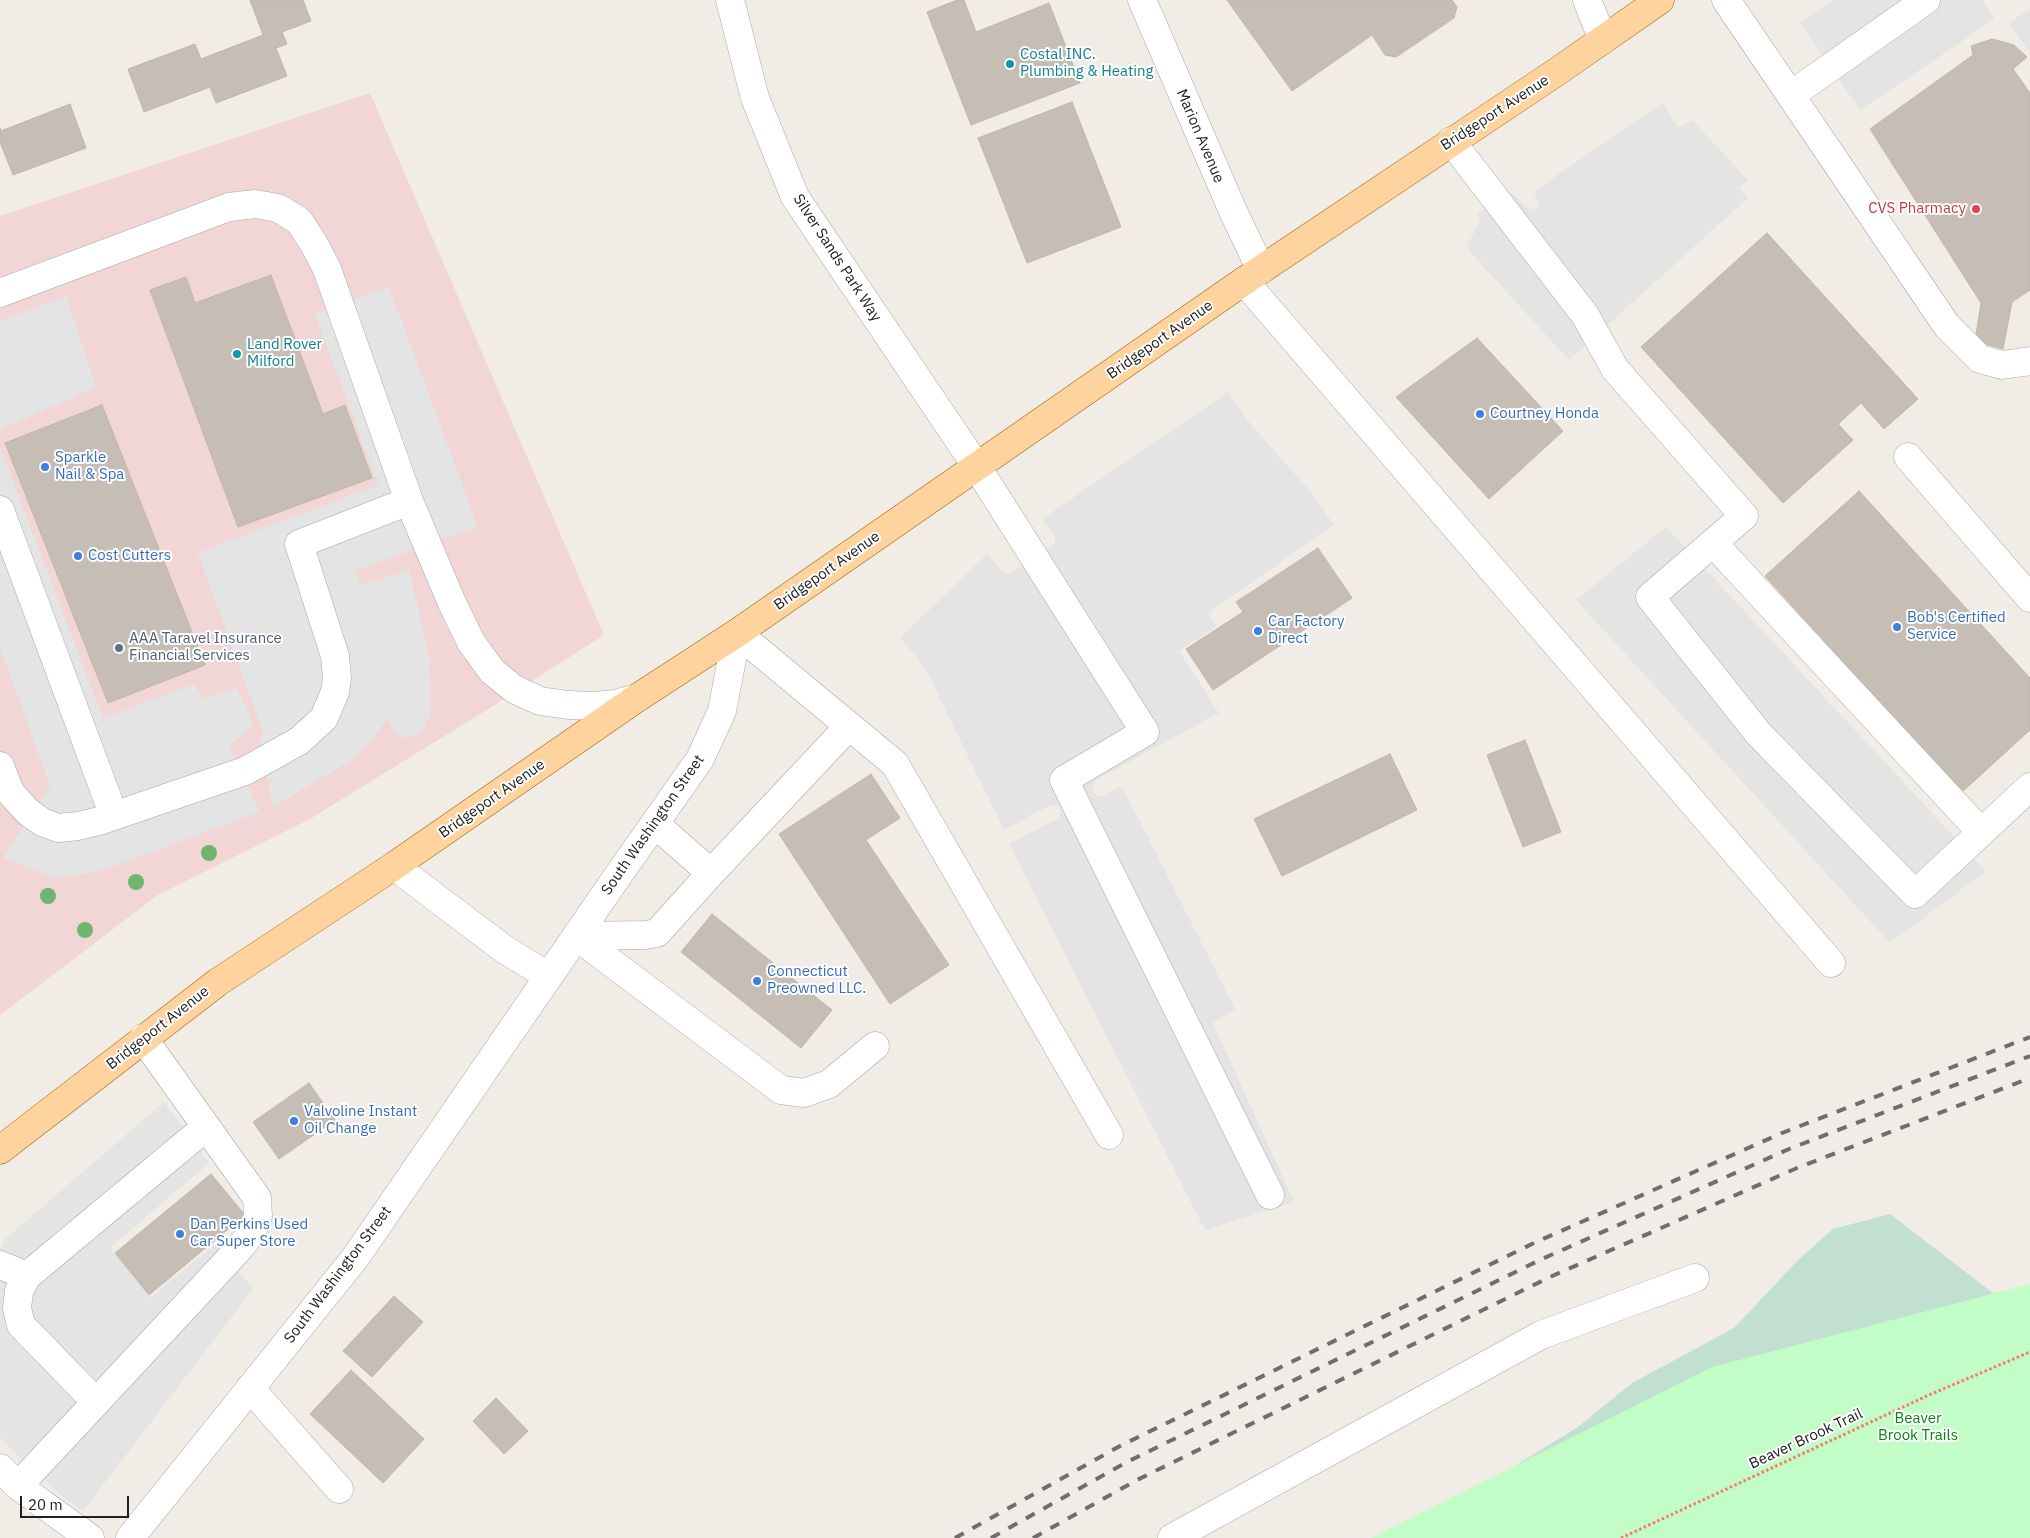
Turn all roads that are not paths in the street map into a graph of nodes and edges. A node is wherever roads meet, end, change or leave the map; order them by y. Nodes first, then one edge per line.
1 (730, 0) edge
2 (1142, 0) edge
3 (1587, 0) edge
4 (1660, 0) edge
5 (1726, 0) edge
6 (1926, 0) edge
7 (1603, 40) junction
8 (1791, 95) junction
9 (1451, 141) junction
10 (1253, 276) junction
11 (0, 293) edge
12 (2030, 361) edge
13 (1908, 457) dead end
14 (977, 467) junction
15 (410, 501) junction
16 (0, 510) edge
17 (1713, 543) junction
18 (2030, 598) edge
19 (737, 633) junction
20 (637, 698) junction
21 (849, 726) junction
22 (0, 766) edge
23 (2030, 787) edge
24 (114, 816) junction
25 (654, 824) junction
26 (1981, 832) junction
27 (394, 866) junction
28 (711, 873) junction
29 (576, 936) junction
30 (1831, 963) dead end
31 (548, 976) junction
32 (143, 1038) junction
33 (875, 1046) dead end
34 (206, 1127) junction
35 (1109, 1135) dead end
36 (0, 1150) edge
37 (1270, 1195) dead end
38 (0, 1266) edge
39 (27, 1276) junction
40 (1695, 1278) dead end
41 (250, 1388) junction
42 (96, 1402) junction
43 (9, 1477) edge
44 (339, 1489) dead end
45 (90, 1538) edge
46 (130, 1538) edge
47 (1172, 1538) edge

1 - 14 street, Silver Sands Park Way
2 - 10 street, Marion Avenue
3 - 7 street
4 - 7 main road, Bridgeport Avenue
5 - 8 street
6 - 8 street
7 - 9 main road, Bridgeport Avenue
8 - 12 street
9 - 10 main road, Bridgeport Avenue
9 - 17 street
10 - 14 main road, Bridgeport Avenue
10 - 30 street, Marion Avenue
11 - 15 street
13 - 18 street
14 - 19 main road, Bridgeport Avenue
14 - 37 street, Silver Sands Park Way
15 - 20 street
15 - 24 street
16 - 24 street
17 - 26 street
17 - 26 street
19 - 20 main road, Bridgeport Avenue
19 - 21 street
19 - 25 street, South Washington Street
20 - 27 main road, Bridgeport Avenue
21 - 28 street
21 - 35 street
22 - 24 street
23 - 26 street
25 - 28 street
25 - 29 street, South Washington Street
27 - 31 street
27 - 32 main road, Bridgeport Avenue
28 - 29 street
29 - 31 street, South Washington Street
29 - 33 street
31 - 41 street, South Washington Street
32 - 34 street
32 - 36 main road, Bridgeport Avenue
34 - 39 street
34 - 42 street
38 - 39 street
39 - 42 street
40 - 47 street
41 - 44 street
41 - 46 street, South Washington Street
42 - 43 street
43 - 45 street

